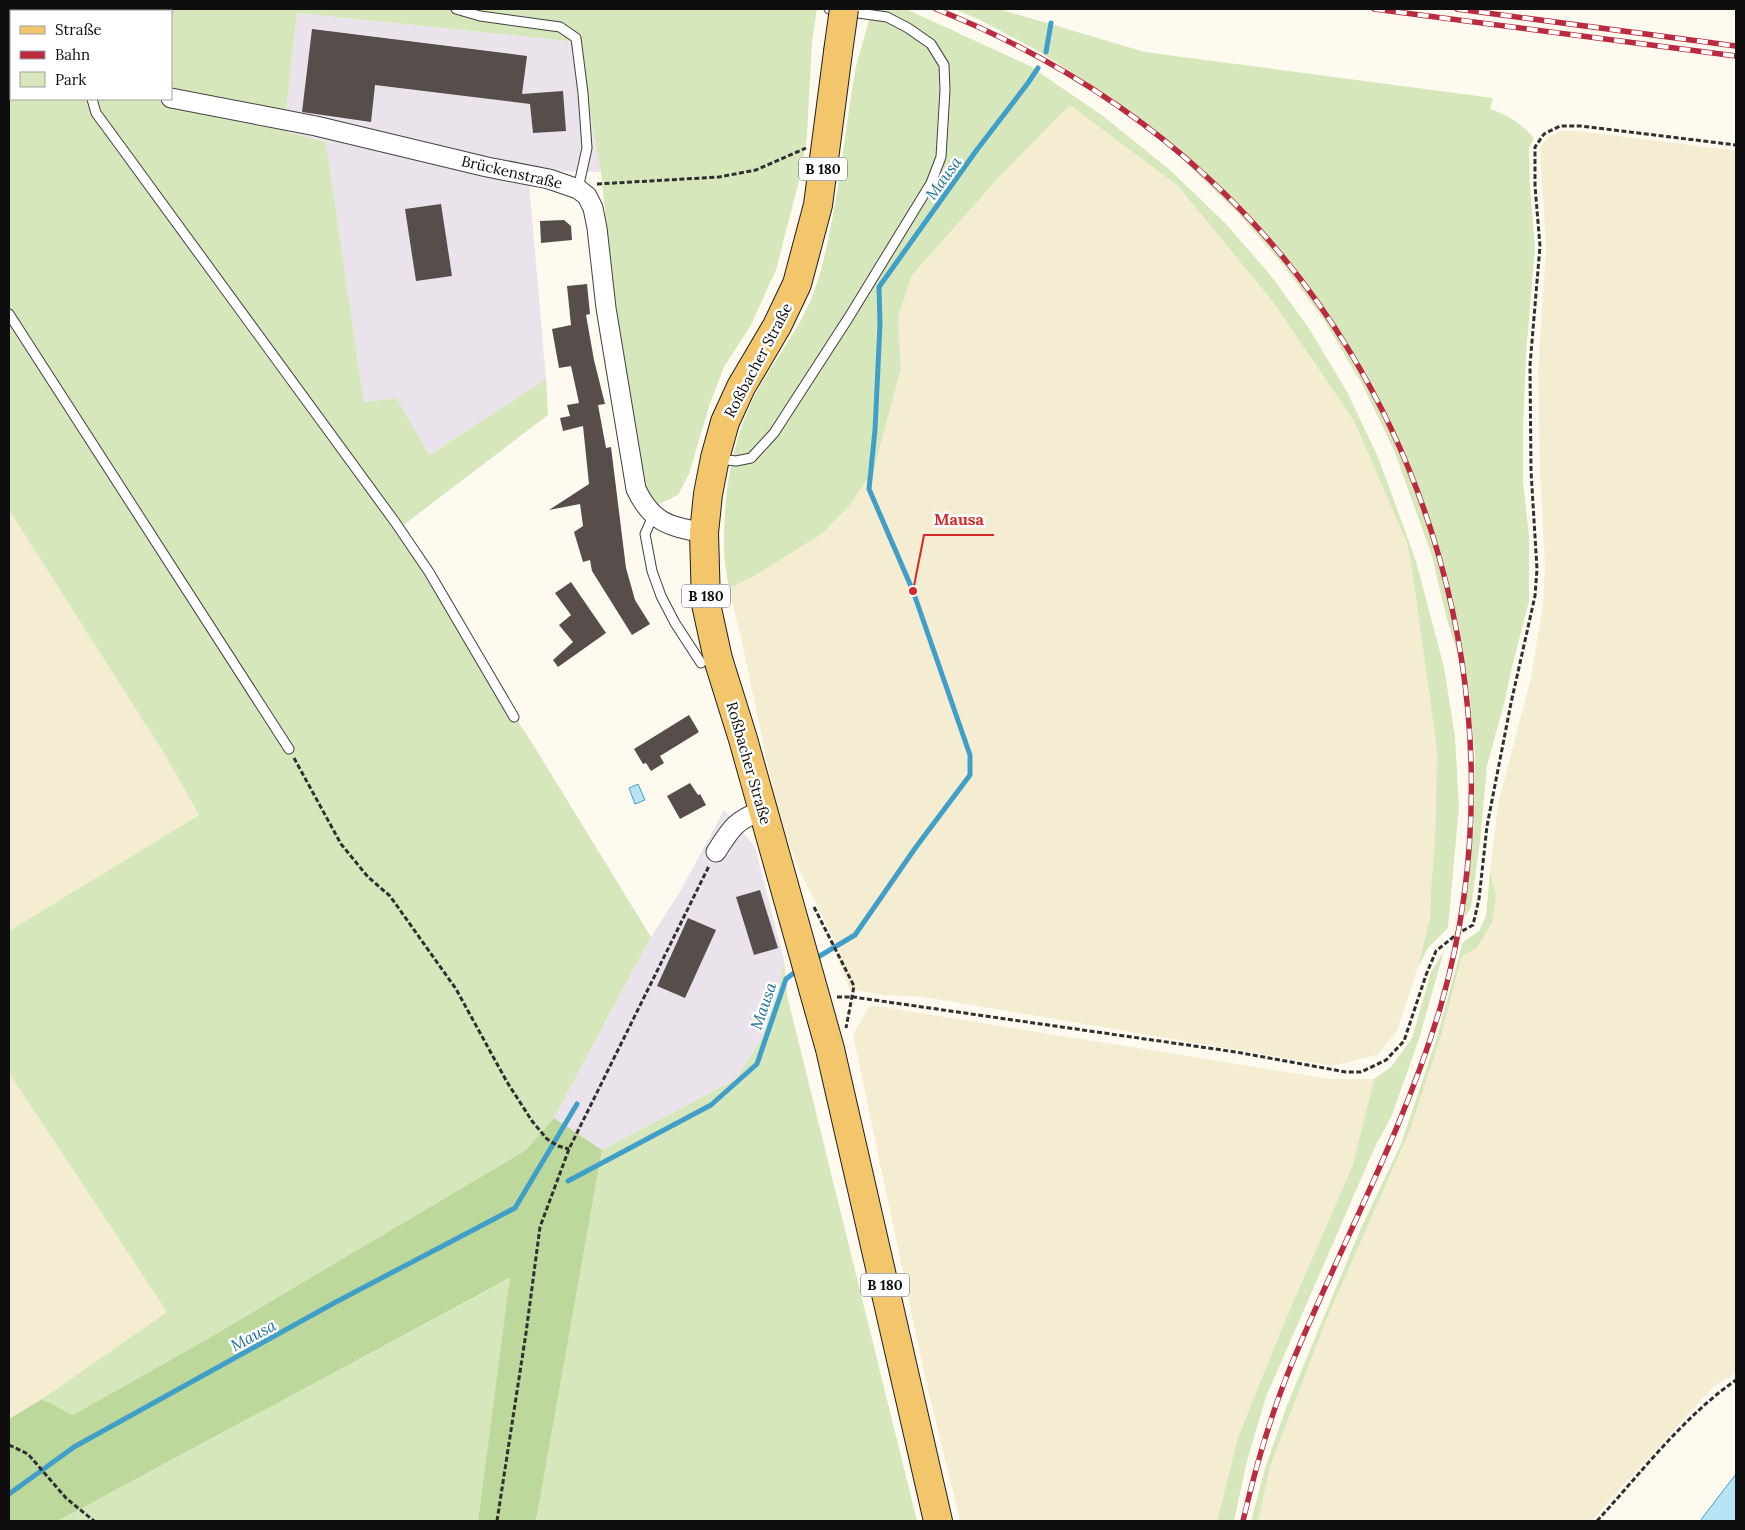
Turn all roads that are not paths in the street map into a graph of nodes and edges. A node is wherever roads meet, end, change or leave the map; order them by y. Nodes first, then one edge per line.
1 (456, 9) edge
2 (829, 9) edge
3 (844, 9) edge
4 (172, 98) edge
5 (92, 100) edge
6 (578, 189) junction
7 (9, 314) edge
8 (715, 458) junction
9 (653, 516) junction
10 (704, 533) junction
11 (701, 663) dead end
12 (514, 717) dead end
13 (289, 749) road end
14 (762, 810) junction
15 (716, 852) road end
16 (938, 1521) edge

1 - 6 lane
2 - 8 lane
3 - 8 main road, Roßbacher Straße / B 180, bridge
4 - 6 street, Brückenstraße
5 - 12 lane
6 - 9 street, Brückenstraße
7 - 13 lane
8 - 10 main road, Roßbacher Straße / B 180
9 - 10 street
9 - 11 lane
10 - 14 main road, Roßbacher Straße / B 180
14 - 15 street
14 - 16 main road, Roßbacher Straße / B 180

